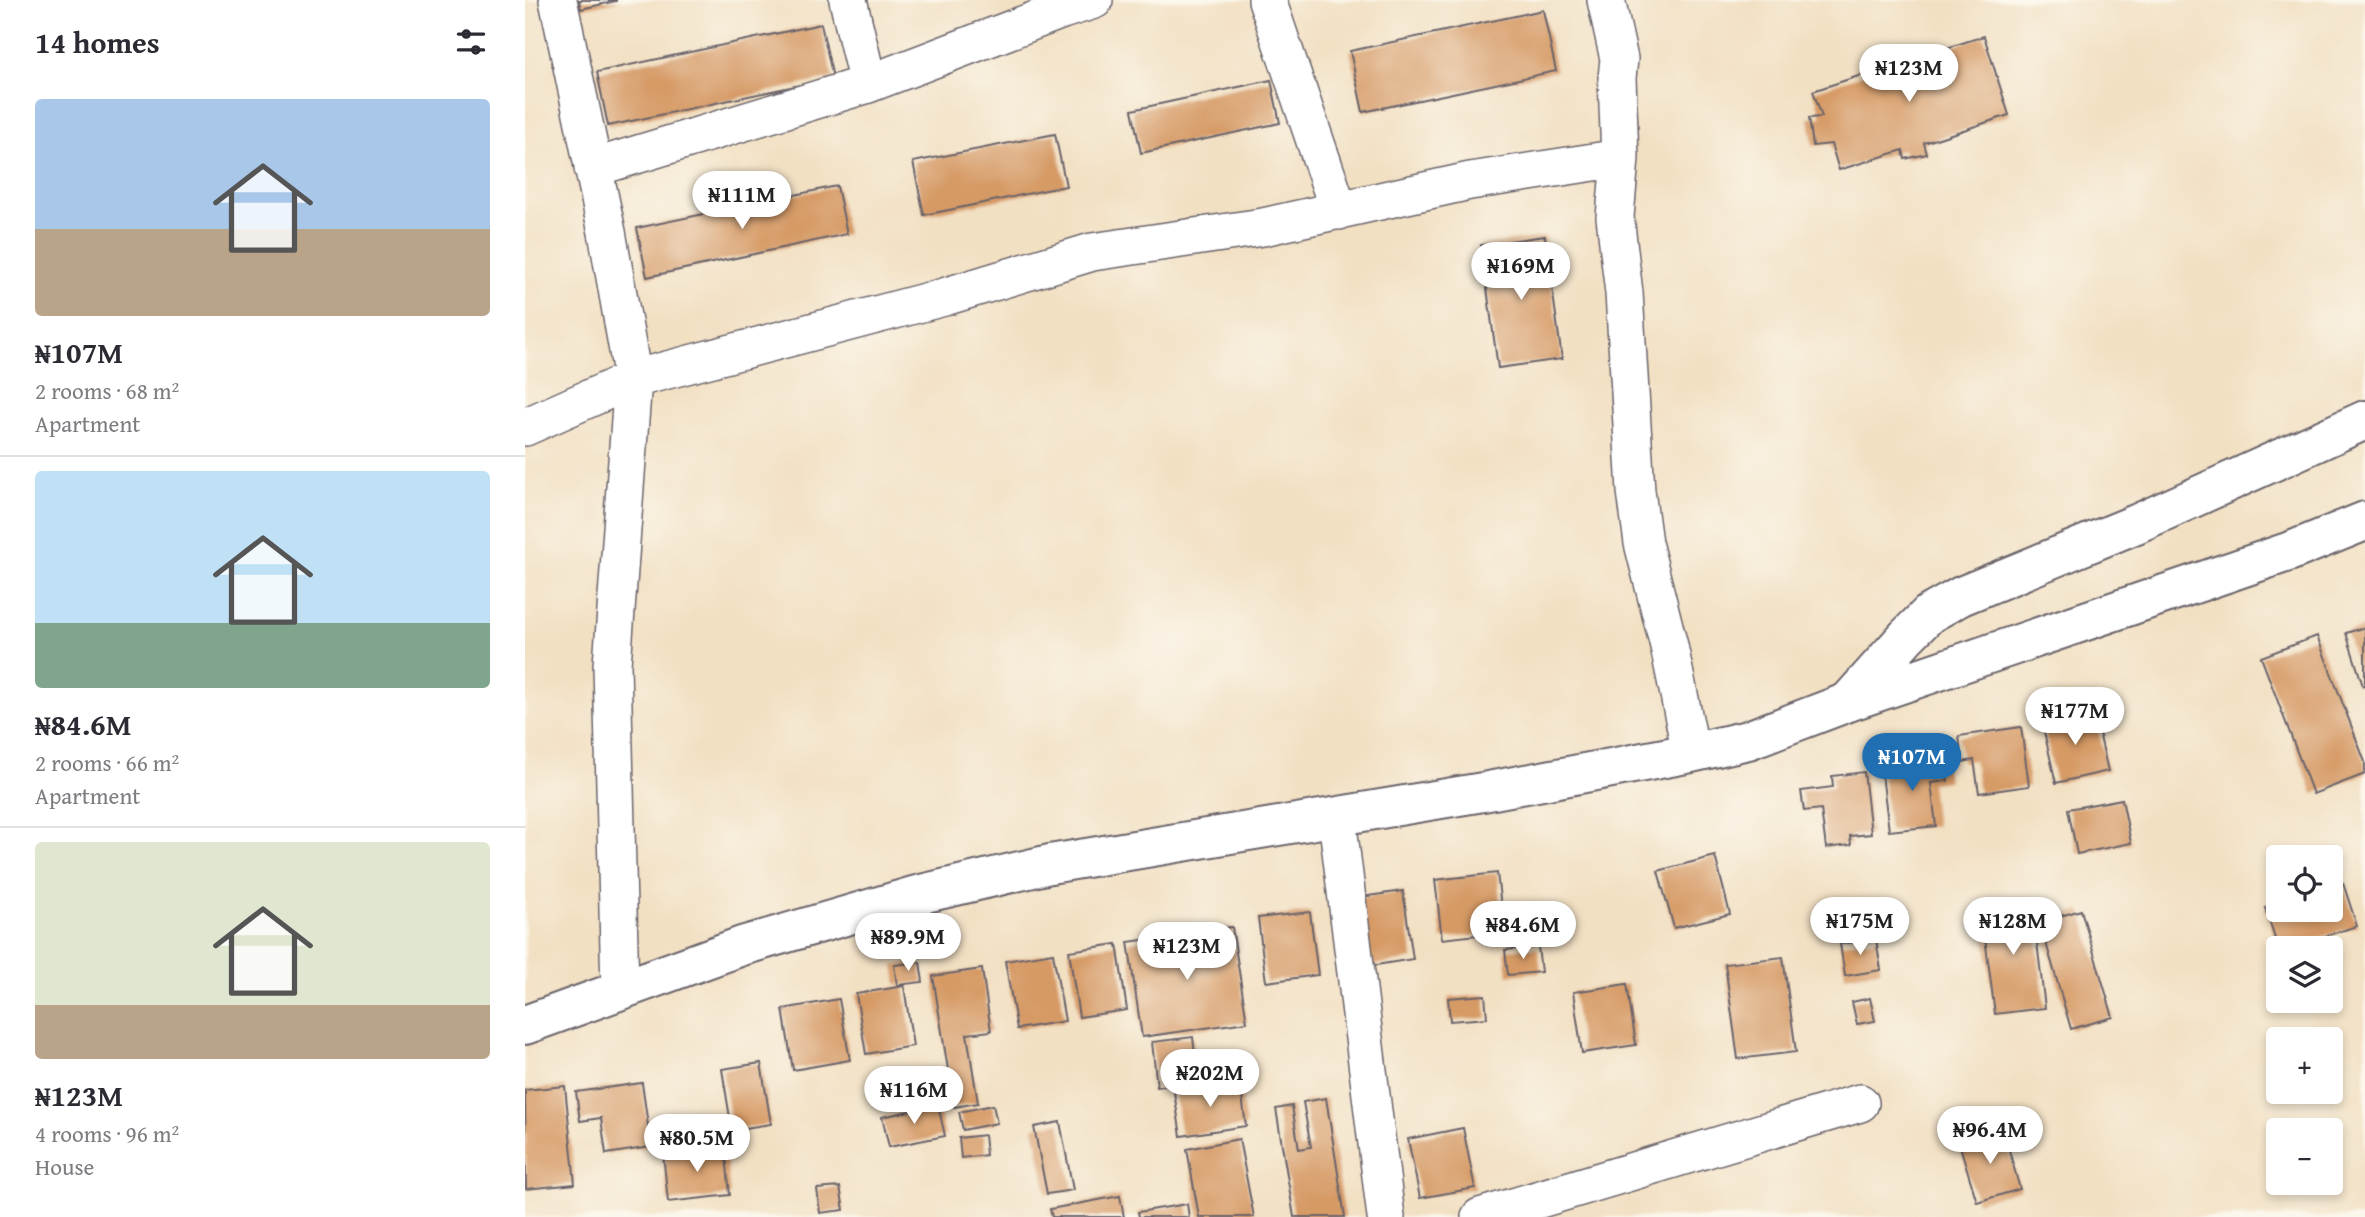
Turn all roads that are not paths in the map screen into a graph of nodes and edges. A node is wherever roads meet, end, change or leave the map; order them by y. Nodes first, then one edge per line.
1 (558, 0) edge
2 (848, 0) edge
3 (1094, 0) edge
4 (1267, 0) edge
5 (1606, 0) edge
6 (868, 84) junction
7 (1620, 158) junction
8 (593, 168) junction
9 (1339, 211) junction
10 (633, 379) junction
11 (2365, 419) edge
12 (525, 426) edge
13 (2365, 521) edge
14 (1848, 702) junction
15 (1691, 753) junction
16 (1337, 818) junction
17 (620, 990) junction
18 (525, 1025) edge
19 (1860, 1103) dead end
20 (1387, 1217) edge
21 (1480, 1217) edge

1 - 8 street
2 - 6 street
3 - 6 street
4 - 9 street
5 - 7 street
6 - 8 street
7 - 9 street
7 - 15 street
8 - 10 street
9 - 10 street
10 - 12 street
10 - 17 street
11 - 14 main road
13 - 14 main road
14 - 15 main road
15 - 16 main road
16 - 17 main road
16 - 20 street
17 - 18 main road
19 - 21 street

